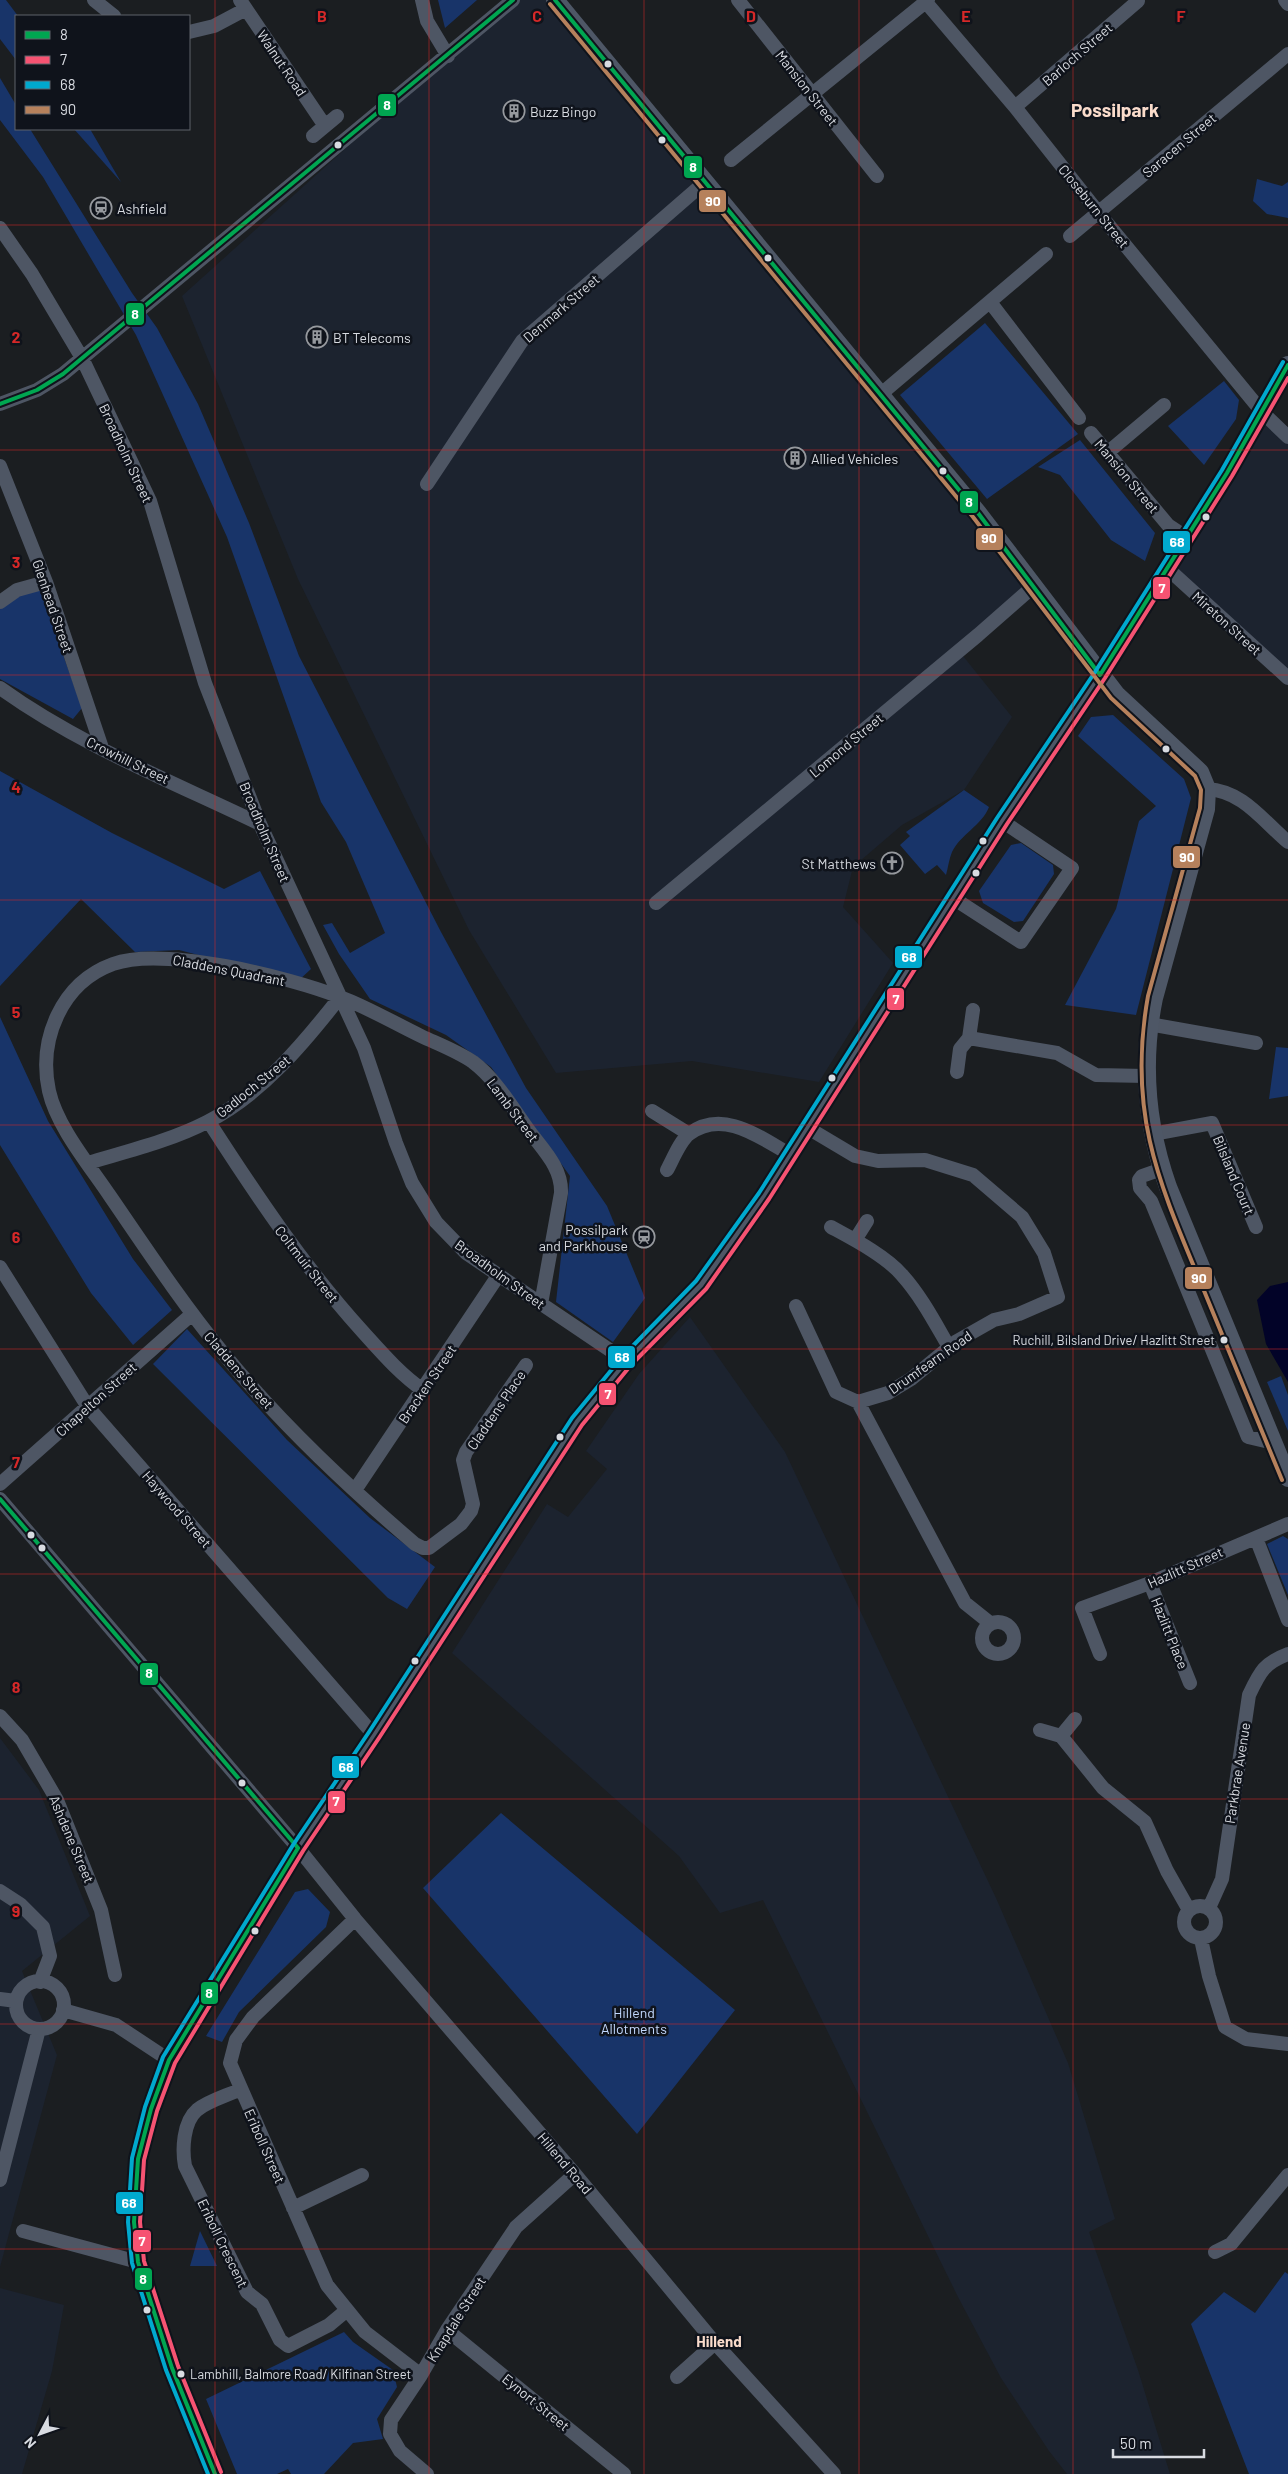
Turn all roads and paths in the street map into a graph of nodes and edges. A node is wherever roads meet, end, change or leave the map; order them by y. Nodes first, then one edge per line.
1 (94, 0) edge
2 (422, 0) edge
3 (513, 0) edge
4 (555, 0) edge
5 (738, 0) edge
6 (1284, 0) edge
7 (926, 1) edge
8 (1138, 1) edge
9 (1288, 4) edge
10 (243, 5) edge
11 (113, 15) edge
12 (190, 32) edge
13 (1288, 54) edge
14 (448, 56) junction
15 (812, 94) junction
16 (1015, 107) junction
17 (337, 116) dead end
18 (325, 126) junction
19 (313, 136) dead end
20 (731, 160) dead end
21 (877, 176) dead end
22 (705, 182) junction
23 (1098, 212) junction
24 (0, 228) edge
25 (1070, 236) dead end
26 (1046, 254) dead end
27 (990, 302) junction
28 (82, 358) junction
29 (1288, 365) edge
30 (881, 394) junction
31 (0, 404) edge
32 (1164, 405) dead end
33 (1262, 413) junction
34 (1079, 418) dead end
35 (1091, 433) dead end
36 (1288, 436) edge
37 (1107, 453) junction
38 (0, 466) edge
39 (427, 484) dead end
40 (1186, 538) junction
41 (1167, 568) junction
42 (46, 582) junction
43 (1034, 585) junction
44 (0, 602) edge
45 (1100, 674) junction
46 (1288, 678) edge
47 (0, 688) edge
48 (102, 748) junction
49 (1207, 789) junction
50 (1002, 821) junction
51 (260, 824) junction
52 (1288, 842) edge
53 (953, 898) junction
54 (656, 903) dead end
55 (340, 997) junction
56 (973, 1010) dead end
57 (1149, 1024) junction
58 (969, 1038) junction
59 (1256, 1043) dead end
60 (957, 1072) dead end
61 (1146, 1076) junction
62 (652, 1111) dead end
63 (209, 1122) junction
64 (808, 1128) junction
65 (689, 1134) junction
66 (1153, 1134) junction
67 (791, 1155) junction
68 (88, 1163) junction
69 (1162, 1169) junction
70 (666, 1170) dead end
71 (867, 1221) dead end
72 (831, 1227) dead end
73 (1256, 1227) dead end
74 (855, 1240) junction
75 (0, 1267) edge
76 (498, 1276) junction
77 (541, 1304) junction
78 (796, 1306) dead end
79 (187, 1318) junction
80 (949, 1347) junction
81 (626, 1362) junction
82 (526, 1365) dead end
83 (423, 1390) junction
84 (858, 1402) junction
85 (88, 1407) junction
86 (1274, 1443) junction
87 (1288, 1478) edge
88 (0, 1484) edge
89 (355, 1490) junction
90 (0, 1499) edge
91 (1288, 1524) edge
92 (1256, 1538) junction
93 (423, 1548) joint
94 (1150, 1583) junction
95 (1288, 1620) edge
96 (990, 1623) dead end
97 (1100, 1654) dead end
98 (1288, 1654) edge
99 (1190, 1683) dead end
100 (0, 1716) edge
101 (1075, 1719) dead end
102 (1040, 1730) dead end
103 (374, 1735) junction
104 (1061, 1736) junction
105 (298, 1848) junction
106 (0, 1891) edge
107 (1209, 1908) junction
108 (1189, 1910) junction
109 (355, 1919) junction
110 (1201, 1939) junction
111 (115, 1975) dead end
112 (40, 1982) junction
113 (0, 1999) edge
114 (16, 2001) junction
115 (63, 2010) junction
116 (39, 2029) junction
117 (1288, 2044) edge
118 (168, 2060) junction
119 (239, 2090) junction
120 (575, 2174) junction
121 (362, 2175) dead end
122 (1288, 2175) edge
123 (0, 2180) edge
124 (293, 2208) junction
125 (22, 2232) dead end
126 (1215, 2252) dead end
127 (138, 2262) junction
128 (347, 2310) junction
129 (447, 2330) junction
130 (715, 2343) junction
131 (421, 2376) junction
132 (677, 2377) dead end
133 (215, 2474) edge
134 (427, 2474) edge
135 (624, 2474) edge
136 (834, 2474) edge

1 - 11 street
2 - 14 street
3 - 14 street
4 - 22 main road
5 - 15 street, Mansion Street
6 - 9 street
7 - 15 street
7 - 16 street, Closeburn Street
8 - 16 street, Barloch Street
10 - 12 street
10 - 18 street, Walnut Road
13 - 23 street, Saracen Street
14 - 28 street
15 - 20 street
15 - 21 street, Mansion Street
16 - 23 street, Closeburn Street
17 - 18 street
18 - 19 street
22 - 30 main road
22 - 39 street, Denmark Street
23 - 25 street, Saracen Street
23 - 33 street, Closeburn Street
24 - 28 street, Broadholm Street
26 - 27 street
27 - 30 street
27 - 34 street
28 - 31 street
28 - 51 street, Broadholm Street
29 - 33 main road
30 - 43 main road
32 - 37 street
33 - 36 street, Closeburn Street
33 - 40 main road
35 - 37 street, Mansion Street
37 - 40 street, Mansion Street
38 - 42 street, Glenhead Street
40 - 41 main road
41 - 45 main road
41 - 46 street, Mireton Street
42 - 44 street
42 - 48 street, Glenhead Street
43 - 45 main road
43 - 54 street, Lomond Street
45 - 49 main road
45 - 50 main road
47 - 48 street, Crowhill Street
48 - 51 street, Crowhill Street
49 - 52 street
49 - 57 main road
50 - 53 main road
50 - 53 street
51 - 55 street, Broadholm Street
53 - 64 main road
55 - 63 street, Gadloch Street
55 - 68 street, Claddens Quadrant
55 - 76 street, Broadholm Street
55 - 77 street, Lamb Street
56 - 58 street
57 - 59 street
57 - 61 main road
58 - 60 street
58 - 61 street
61 - 66 main road
62 - 65 street
63 - 68 street, Gadloch Street
63 - 83 street, Coltmuir Street
64 - 67 main road
64 - 80 street, Drumfearn Road
65 - 67 street
65 - 70 street
66 - 69 main road
66 - 73 street, Bilsland Court
67 - 81 main road
68 - 79 street, Claddens Street
69 - 86 main road
69 - 86 street
71 - 74 street
72 - 74 street
74 - 80 street
75 - 85 street, Haywood Street
76 - 77 street, Broadholm Street
76 - 83 street, Bracken Street
77 - 81 street, Broadholm Street
78 - 84 street
79 - 85 street, Chapelton Street
79 - 89 street, Claddens Street
80 - 84 street, Drumfearn Road
81 - 103 main road
82 - 93 street, Claddens Place
83 - 89 street, Bracken Street
84 - 96 street
85 - 88 street, Chapelton Street
85 - 103 street, Haywood Street
86 - 87 main road
89 - 93 street, Claddens Street
90 - 105 street, Hillend Road
91 - 92 street, Hazlitt Street
92 - 94 street, Hazlitt Street
92 - 95 street
94 - 97 street, Hazlitt Street
94 - 99 street, Hazlitt Place
98 - 107 street, Parkbrae Avenue
100 - 111 street, Ashdene Street
101 - 104 street
102 - 104 street
103 - 105 main road
104 - 108 street
105 - 109 street, Hillend Road
105 - 118 main road
106 - 112 street
107 - 108 street
107 - 110 street
108 - 110 street
109 - 119 street, Eriboll Street
109 - 120 street, Hillend Road
110 - 117 street
112 - 114 street
112 - 115 street
113 - 114 street
114 - 116 street
115 - 116 street
115 - 118 street
116 - 123 street
118 - 127 main road
119 - 124 street, Eriboll Street
119 - 128 street, Eriboll Crescent
120 - 129 street, Knapdale Street
120 - 130 street, Hillend Road
121 - 124 street
122 - 126 street
124 - 128 street, Eriboll Street
125 - 127 street
127 - 133 main road
128 - 131 street, Eriboll Street
129 - 131 street, Knapdale Street
129 - 135 street, Eynort Street
130 - 132 street
130 - 136 street, Hillend Road
131 - 134 street, Knapdale Street

